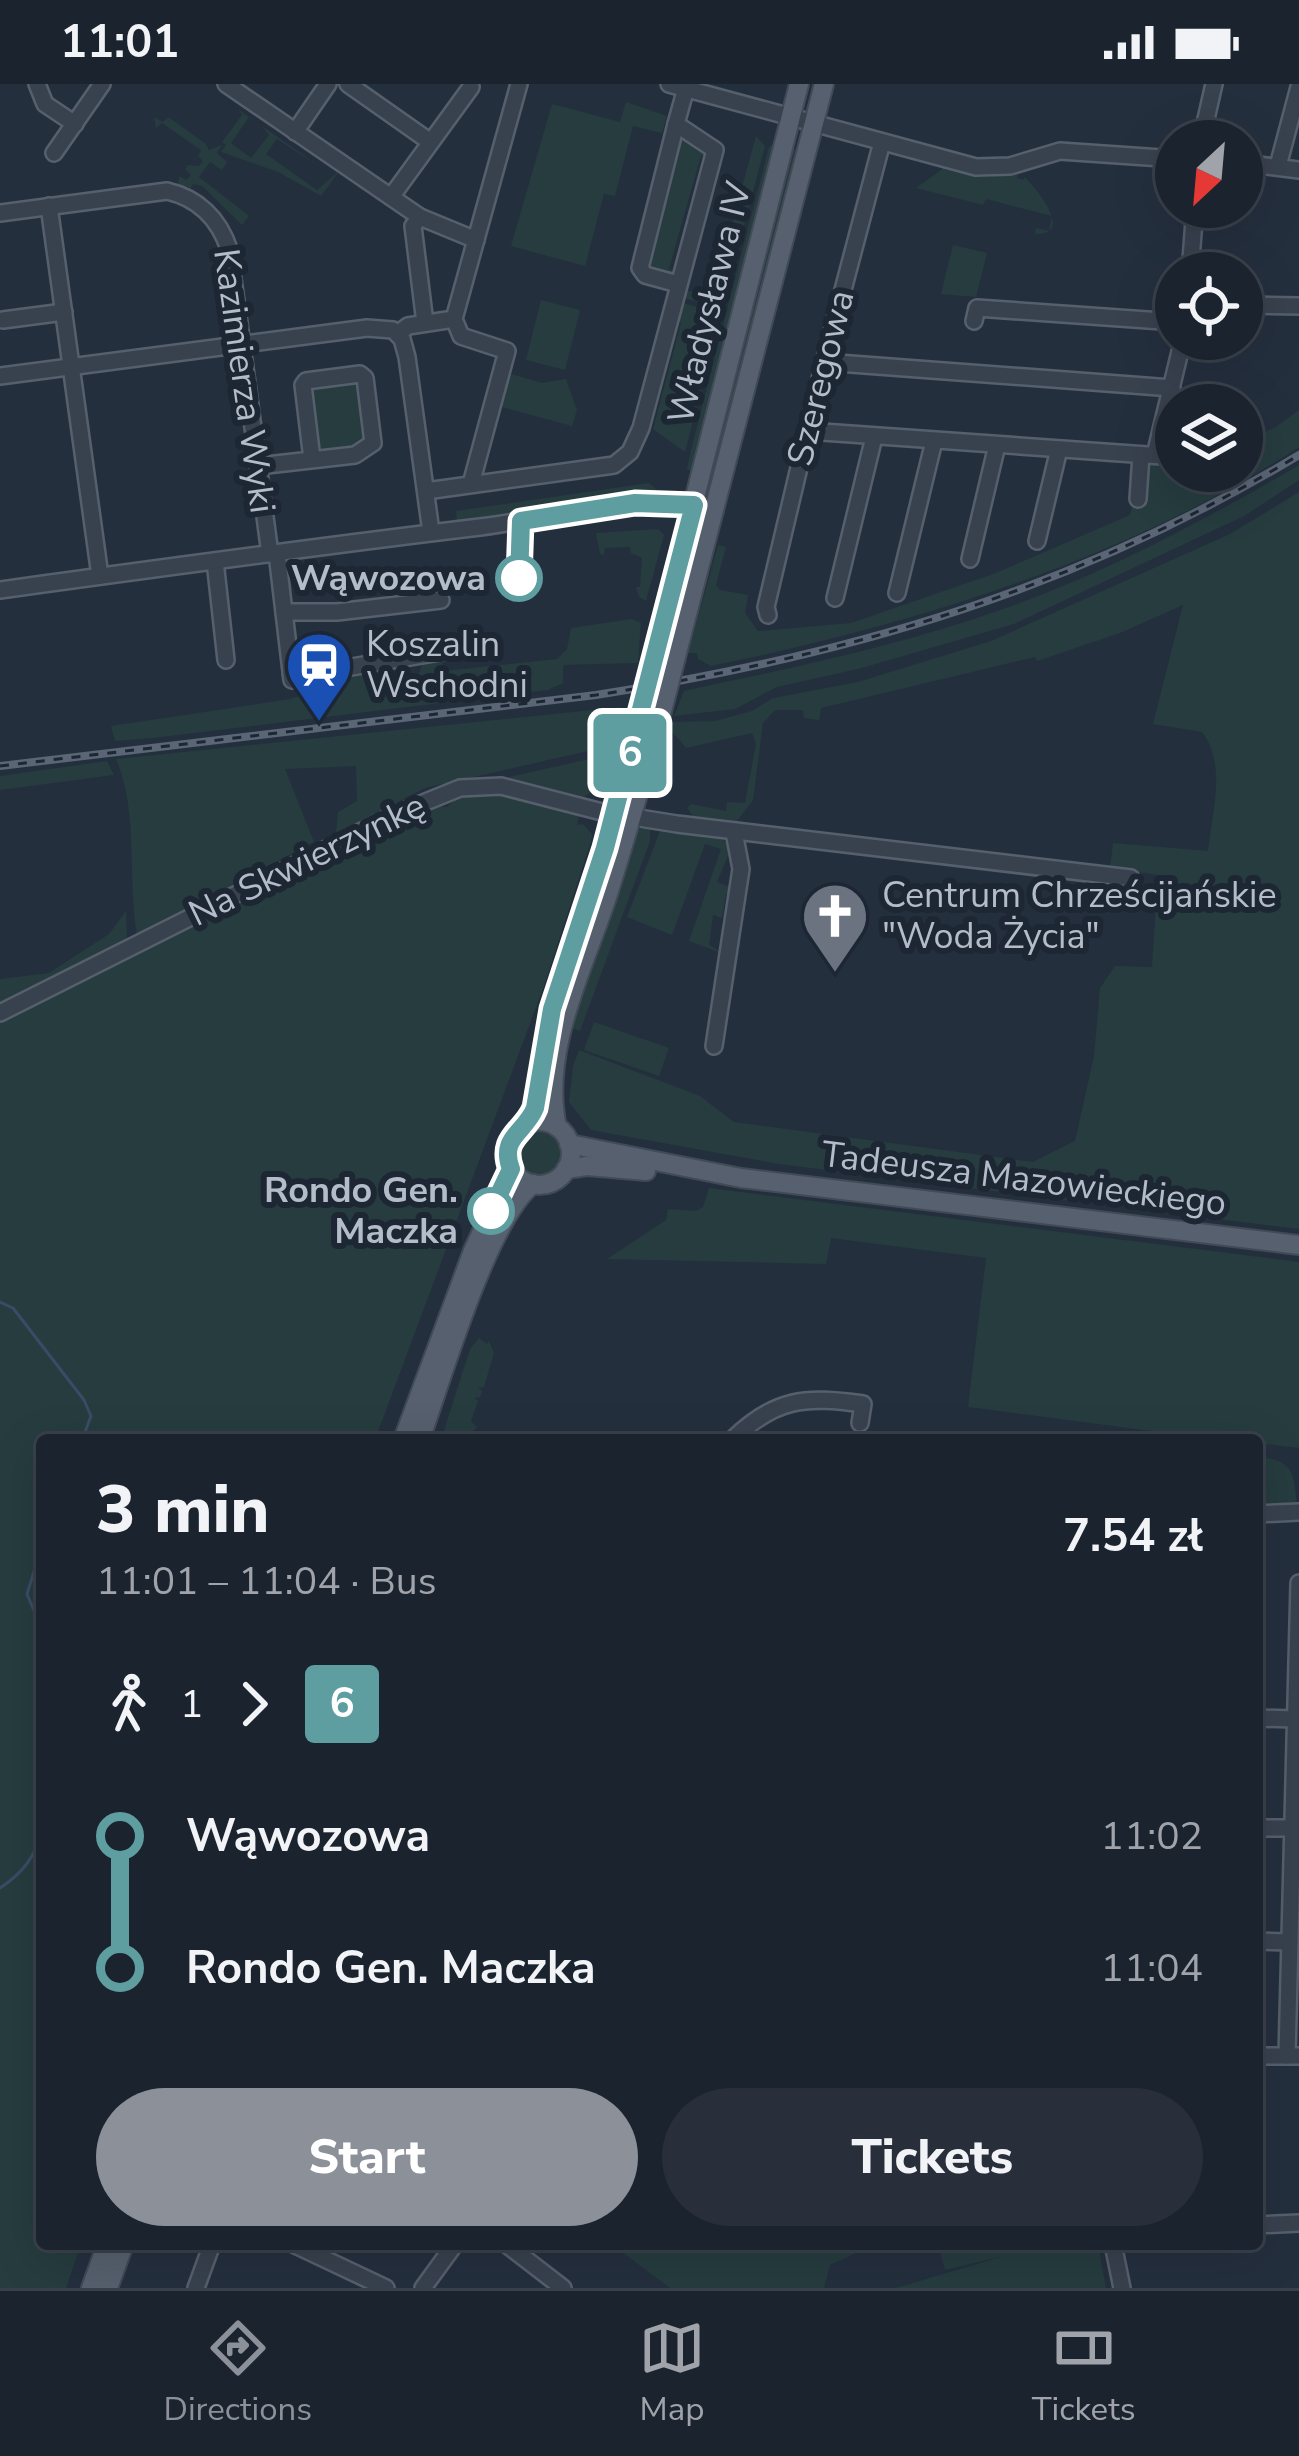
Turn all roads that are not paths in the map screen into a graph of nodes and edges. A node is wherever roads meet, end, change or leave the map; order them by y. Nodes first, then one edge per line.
1 (37, 84) edge
2 (102, 84) edge
3 (226, 84) edge
4 (328, 84) edge
5 (348, 84) edge
6 (519, 84) edge
7 (799, 84) edge
8 (824, 84) edge
9 (1214, 84) edge
10 (677, 86) edge
11 (1299, 87) edge
12 (471, 88) dead end
13 (790, 116) junction
14 (1206, 120) edge
15 (74, 124) junction
16 (676, 124) junction
17 (814, 124) junction
18 (295, 132) junction
19 (429, 140) junction
20 (882, 142) junction
21 (54, 153) dead end
22 (1155, 158) edge
23 (1263, 165) edge
24 (1278, 166) junction
25 (1299, 170) edge
26 (391, 197) junction
27 (50, 206) junction
28 (0, 213) edge
29 (420, 217) junction
30 (476, 240) junction
31 (678, 284) junction
32 (1263, 305) edge
33 (1299, 306) edge
34 (976, 309) dead end
35 (64, 312) junction
36 (454, 319) junction
37 (3, 320) dead end
38 (1155, 321) edge
39 (425, 323) junction
40 (399, 333) junction
41 (241, 346) junction
42 (824, 362) junction
43 (71, 366) junction
44 (0, 376) edge
45 (1155, 387) edge
46 (808, 431) junction
47 (1155, 435) edge
48 (874, 437) junction
49 (934, 441) junction
50 (997, 445) junction
51 (1059, 449) junction
52 (1148, 455) junction
53 (1155, 456) edge
54 (312, 459) junction
55 (258, 466) junction
56 (471, 484) junction
57 (425, 490) junction
58 (1138, 499) dead end
59 (705, 507) junction
60 (431, 532) junction
61 (1036, 541) dead end
62 (274, 553) junction
63 (970, 560) dead end
64 (215, 561) junction
65 (100, 577) junction
66 (0, 590) edge
67 (897, 593) dead end
68 (835, 598) dead end
69 (441, 600) dead end
70 (284, 612) junction
71 (768, 615) dead end
72 (446, 651) dead end
73 (226, 660) dead end
74 (622, 816) junction
75 (734, 832) junction
76 (1131, 878) dead end
77 (0, 1012) edge
78 (714, 1046) dead end
79 (528, 1123) junction
80 (557, 1127) junction
81 (569, 1144) junction
82 (511, 1169) junction
83 (566, 1169) junction
84 (741, 1178) junction
85 (533, 1184) junction
86 (1299, 1245) edge
87 (860, 1423) dead end
88 (405, 1434) edge
89 (422, 1434) edge
90 (739, 1434) edge
91 (1299, 1512) edge
92 (1263, 1514) edge
93 (1299, 1583) edge
94 (1263, 1718) edge
95 (1295, 1719) junction
96 (1263, 1828) edge
97 (1296, 1828) edge
98 (1263, 1941) edge
99 (1290, 1942) junction
100 (1293, 2056) edge
101 (1299, 2223) edge
102 (1263, 2225) edge
103 (105, 2250) edge
104 (122, 2250) edge
105 (210, 2250) edge
106 (306, 2250) edge
107 (451, 2250) edge
108 (513, 2250) edge
109 (1114, 2250) edge
110 (555, 2286) edge
111 (91, 2288) edge
112 (108, 2288) edge
113 (196, 2288) edge
114 (386, 2288) edge
115 (423, 2288) edge
116 (1122, 2288) edge

1 - 15 street
2 - 15 street
3 - 18 street
4 - 18 street
5 - 19 street
6 - 30 street
7 - 13 main road, Władysława IV
8 - 17 main road, Władysława IV
9 - 14 street
10 - 13 street
10 - 16 street
11 - 24 street
12 - 19 street
13 - 17 street
13 - 59 main road, Władysława IV
15 - 21 street
16 - 31 street
16 - 31 street
17 - 20 street
17 - 59 main road, Władysława IV
18 - 26 street
19 - 26 street
20 - 22 street
20 - 42 street, Szeregowa
23 - 24 street
24 - 25 street
26 - 29 street
27 - 28 street, Kazimierza Wyki
27 - 35 street
27 - 41 street, Kazimierza Wyki
29 - 30 street
29 - 39 street
30 - 36 street
31 - 56 street
32 - 33 street
34 - 38 street
35 - 37 street
35 - 43 street
36 - 39 street
36 - 56 street
39 - 40 street
40 - 41 street
40 - 57 street
41 - 43 street
41 - 55 street, Kazimierza Wyki
42 - 45 street
42 - 46 street, Szeregowa
43 - 44 street
43 - 65 street
46 - 48 street
46 - 71 street, Szeregowa
47 - 52 street
48 - 49 street
48 - 68 street
49 - 50 street
49 - 67 street
50 - 51 street
50 - 63 street
51 - 52 street
51 - 61 street
52 - 53 street
52 - 58 street
54 - 54 street
54 - 55 street
55 - 62 street, Kazimierza Wyki
56 - 57 street
57 - 60 street
59 - 60 street
59 - 74 main road, Władysława IV, bridge
59 - 74 main road, Władysława IV, bridge
60 - 62 street
62 - 64 street
62 - 70 street, Kazimierza Wyki
64 - 65 street
64 - 73 street
65 - 66 street
69 - 70 street
70 - 72 street, Kazimierza Wyki
74 - 75 street
74 - 77 street, Na Skwierzynkę
74 - 79 main road, Władysława IV
74 - 80 main road, Władysława IV
75 - 76 street
75 - 78 street
79 - 80 main road
79 - 82 main road
80 - 81 main road
81 - 83 main road
81 - 84 main road, Tadeusza Mazowieckiego
82 - 85 main road
82 - 88 main road
83 - 84 main road, Tadeusza Mazowieckiego
83 - 85 main road
84 - 86 main road, Tadeusza Mazowieckiego
85 - 89 main road
87 - 90 street
91 - 92 street
93 - 95 street
94 - 95 street
95 - 97 street
96 - 97 street
97 - 99 street
98 - 99 street
99 - 100 street
101 - 102 street
103 - 111 main road
104 - 112 main road
105 - 113 street
106 - 114 street
107 - 115 street
108 - 110 street
109 - 116 street

